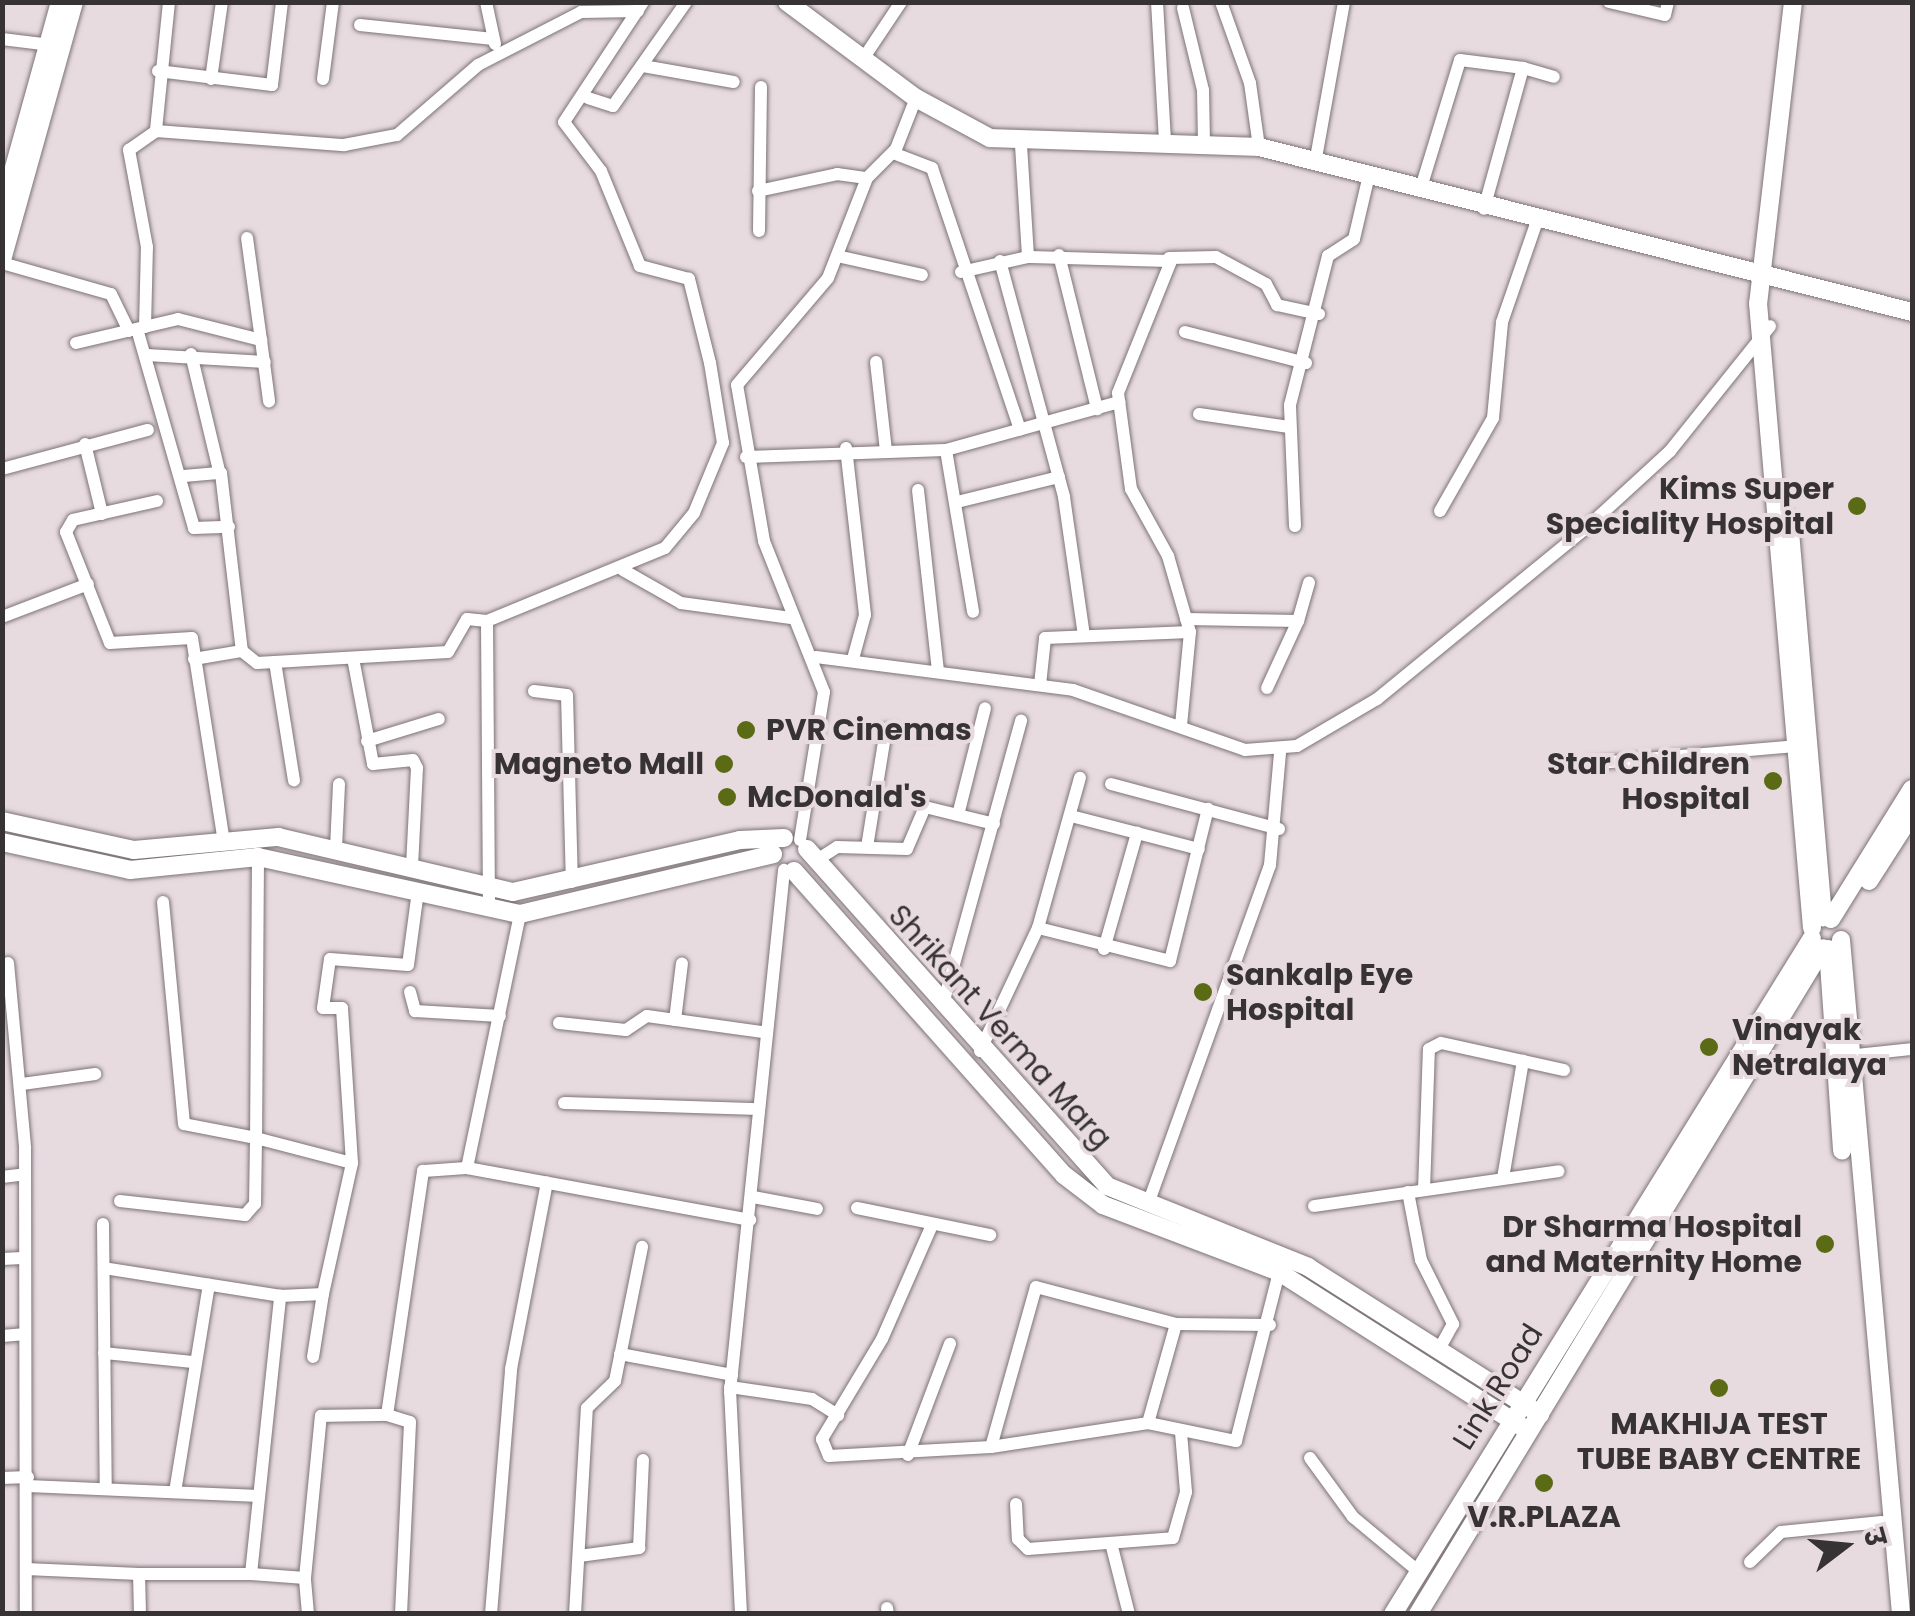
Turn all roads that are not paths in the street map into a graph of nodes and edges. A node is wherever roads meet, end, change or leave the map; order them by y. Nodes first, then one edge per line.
1 (60, 2) edge
2 (74, 2) edge
3 (170, 2) edge
4 (222, 2) edge
5 (282, 2) edge
6 (333, 2) edge
7 (486, 2) edge
8 (686, 2) edge
9 (787, 2) edge
10 (901, 2) edge
11 (1157, 2) edge
12 (1221, 2) edge
13 (1344, 2) edge
14 (1609, 2) edge
15 (1668, 2) edge
16 (1794, 2) edge
17 (1804, 2) edge
18 (640, 7) edge
19 (1183, 8) dead end
20 (360, 25) dead end
21 (2, 39) edge
22 (51, 45) junction
23 (496, 45) junction
24 (862, 59) junction
25 (643, 66) junction
26 (1524, 68) junction
27 (158, 71) junction
28 (1554, 77) dead end
29 (211, 79) junction
30 (323, 79) dead end
31 (734, 82) dead end
32 (762, 87) dead end
33 (588, 98) junction
34 (916, 98) junction
35 (156, 131) junction
36 (1165, 139) junction
37 (1204, 141) junction
38 (1021, 145) junction
39 (1259, 147) junction
40 (893, 153) junction
41 (1316, 158) junction
42 (1369, 175) junction
43 (867, 178) junction
44 (758, 191) junction
45 (1420, 191) junction
46 (1484, 209) junction
47 (2, 211) edge
48 (1537, 221) junction
49 (759, 231) dead end
50 (247, 238) dead end
51 (838, 256) junction
52 (1059, 256) junction
53 (1028, 257) junction
54 (1169, 258) junction
55 (1000, 261) junction
56 (2, 262) edge
57 (961, 272) junction
58 (1765, 272) junction
59 (922, 275) dead end
60 (1912, 312) edge
61 (1320, 314) junction
62 (137, 329) junction
63 (1185, 332) dead end
64 (1764, 332) junction
65 (261, 340) junction
66 (76, 343) dead end
67 (190, 354) junction
68 (147, 355) junction
69 (265, 362) junction
70 (876, 362) dead end
71 (1306, 363) junction
72 (268, 401) dead end
73 (1119, 402) junction
74 (1097, 409) junction
75 (1199, 414) dead end
76 (1043, 424) junction
77 (1289, 427) junction
78 (148, 430) dead end
79 (1020, 430) junction
80 (85, 444) junction
81 (846, 448) junction
82 (946, 450) junction
83 (886, 451) junction
84 (746, 457) junction
85 (2, 468) edge
86 (218, 471) junction
87 (184, 476) junction
88 (1059, 477) junction
89 (918, 490) dead end
90 (157, 502) dead end
91 (956, 502) junction
92 (1440, 511) dead end
93 (102, 514) junction
94 (1295, 526) dead end
95 (229, 527) junction
96 (623, 570) junction
97 (1309, 583) dead end
98 (88, 584) junction
99 (973, 612) dead end
100 (2, 617) edge
101 (792, 618) junction
102 (487, 621) junction
103 (1298, 621) junction
104 (1188, 625) junction
105 (1084, 636) junction
106 (242, 651) junction
107 (353, 658) junction
108 (816, 658) junction
109 (194, 659) junction
110 (852, 659) junction
111 (274, 662) junction
112 (938, 672) junction
113 (1040, 685) junction
114 (1268, 688) dead end
115 (534, 691) dead end
116 (985, 708) dead end
117 (438, 719) dead end
118 (1021, 721) dead end
119 (1181, 726) junction
120 (929, 733) dead end
121 (367, 741) junction
122 (1798, 746) junction
123 (1280, 752) junction
124 (1586, 764) dead end
125 (1080, 778) dead end
126 (294, 780) dead end
127 (339, 784) dead end
128 (1111, 784) dead end
129 (1912, 789) edge
130 (1208, 809) junction
131 (1912, 814) edge
132 (958, 815) junction
133 (1071, 816) junction
134 (2, 820) edge
135 (994, 824) junction
136 (1279, 828) junction
137 (1138, 833) junction
138 (2, 842) edge
139 (224, 842) junction
140 (867, 847) junction
141 (336, 848) junction
142 (1200, 848) junction
143 (794, 855) junction
144 (258, 857) junction
145 (412, 866) junction
146 (572, 882) junction
147 (418, 892) junction
148 (489, 898) junction
149 (163, 902) dead end
150 (520, 914) junction
151 (1038, 928) junction
152 (1827, 933) junction
153 (1104, 949) junction
154 (8, 963) dead end
155 (682, 963) dead end
156 (410, 992) dead end
157 (942, 1007) junction
158 (500, 1016) junction
159 (675, 1020) junction
160 (559, 1023) dead end
161 (762, 1032) junction
162 (1912, 1048) edge
163 (980, 1051) junction
164 (1846, 1056) junction
165 (1522, 1061) junction
166 (1564, 1070) dead end
167 (95, 1074) dead end
168 (22, 1084) junction
169 (564, 1103) dead end
170 (753, 1109) junction
171 (256, 1138) junction
172 (352, 1163) junction
173 (467, 1168) junction
174 (1559, 1171) dead end
175 (25, 1174) junction
176 (2, 1177) edge
177 (1504, 1178) junction
178 (547, 1182) junction
179 (1424, 1190) junction
180 (1408, 1192) junction
181 (752, 1197) junction
182 (120, 1201) dead end
183 (1148, 1204) junction
184 (1314, 1206) dead end
185 (858, 1208) dead end
186 (817, 1209) dead end
187 (750, 1220) junction
188 (104, 1224) dead end
189 (932, 1225) junction
190 (990, 1234) dead end
191 (642, 1247) dead end
192 (22, 1258) junction
193 (2, 1259) edge
194 (104, 1268) junction
195 (1279, 1272) junction
196 (209, 1284) junction
197 (323, 1294) junction
198 (280, 1296) junction
199 (1176, 1324) junction
200 (1270, 1326) junction
201 (23, 1334) junction
202 (2, 1336) edge
203 (950, 1344) dead end
204 (1439, 1349) junction
205 (104, 1352) junction
206 (620, 1354) junction
207 (313, 1357) dead end
208 (192, 1362) junction
209 (731, 1381) junction
210 (1516, 1410) junction
211 (1540, 1414) junction
212 (387, 1415) junction
213 (838, 1415) junction
214 (1148, 1424) junction
215 (1529, 1431) junction
216 (1181, 1433) junction
217 (991, 1447) junction
218 (908, 1455) junction
219 (1310, 1458) dead end
220 (644, 1460) dead end
221 (2, 1478) edge
222 (28, 1482) junction
223 (106, 1489) junction
224 (175, 1492) junction
225 (260, 1496) junction
226 (1016, 1504) dead end
227 (1882, 1522) junction
228 (1111, 1543) junction
229 (579, 1556) junction
230 (1750, 1562) dead end
231 (26, 1570) junction
232 (1418, 1571) junction
233 (139, 1574) junction
234 (252, 1574) junction
235 (305, 1578) junction
236 (1905, 1588) edge
237 (26, 1614) edge
238 (140, 1614) edge
239 (308, 1614) edge
240 (401, 1614) edge
241 (491, 1614) edge
242 (575, 1614) edge
243 (742, 1614) edge
244 (1130, 1614) edge
245 (1392, 1614) edge
246 (1418, 1614) edge
247 (1892, 1614) edge
248 (1901, 1614) edge

1 - 22 street
2 - 56 street
3 - 27 street
4 - 29 street
5 - 29 street
6 - 30 street
7 - 23 street
8 - 25 street
9 - 24 street
10 - 24 street
11 - 36 street
12 - 39 street
13 - 41 street
14 - 15 street
16 - 58 street
17 - 58 street
18 - 23 street
18 - 33 street
19 - 37 street
20 - 23 street
21 - 22 street
22 - 47 street
23 - 35 street
24 - 34 street
25 - 31 street
25 - 33 street
26 - 28 street
26 - 45 street
26 - 46 street
27 - 29 street
27 - 35 street
32 - 44 street
33 - 96 street
34 - 38 street
34 - 40 street
35 - 62 street
36 - 37 street
36 - 38 street
37 - 39 street
38 - 53 street
39 - 41 street
40 - 43 street
40 - 57 street
41 - 42 street
42 - 45 street
42 - 61 street
43 - 44 street
43 - 51 street
44 - 49 street
45 - 46 street
46 - 48 street
48 - 58 street
48 - 92 street
50 - 65 street
51 - 59 street
51 - 84 street
52 - 53 street
52 - 54 street
52 - 74 street
53 - 55 street
54 - 61 street
54 - 73 street
55 - 57 street
55 - 76 street
56 - 62 street
57 - 79 street
58 - 60 street
58 - 64 street
61 - 71 street
62 - 65 street
62 - 66 street
62 - 68 street
63 - 71 street
64 - 122 street
64 - 123 street
64 - 152 street
65 - 69 street
67 - 68 street
67 - 69 street
67 - 86 street
68 - 87 street
69 - 72 street
70 - 83 street
71 - 77 street
73 - 74 street
73 - 104 street
74 - 76 street
75 - 77 street
76 - 79 street
76 - 88 street
77 - 94 street
78 - 80 street
79 - 82 street
80 - 85 street
80 - 93 street
81 - 83 street
81 - 84 street
81 - 110 street
82 - 83 street
82 - 91 street
84 - 101 street
86 - 87 street
86 - 95 street
87 - 95 street
88 - 91 street
88 - 105 street
89 - 112 street
90 - 93 street
91 - 99 street
93 - 98 street
95 - 106 street
96 - 101 street
96 - 102 street
97 - 103 street
98 - 100 street
98 - 109 street
101 - 108 street
102 - 107 street
102 - 148 street
103 - 104 street
103 - 114 street
104 - 105 street
104 - 119 street
105 - 113 street
106 - 109 street
106 - 111 street
107 - 111 street
107 - 121 street
108 - 110 street
108 - 143 street
109 - 139 street
110 - 112 street
111 - 126 street
112 - 113 street
113 - 119 street
115 - 146 street
116 - 132 street
117 - 121 street
118 - 135 street
119 - 123 street
120 - 140 street
121 - 145 street
122 - 124 street
122 - 152 street
123 - 136 street
125 - 133 street
127 - 141 street
128 - 130 street
129 - 152 street, Link Road
130 - 136 street
130 - 142 street
131 - 152 street, Link Road
132 - 135 street
132 - 140 street
133 - 137 street
133 - 151 street
134 - 139 street
135 - 157 street
136 - 183 street
137 - 142 street
137 - 153 street
138 - 144 street
139 - 141 street
140 - 143 street
141 - 145 street
142 - 153 street
143 - 146 street
143 - 150 street
143 - 157 street, Shrikant Verma Marg
143 - 161 street
143 - 195 street, Shrikant Verma Marg
144 - 147 street
144 - 171 street
145 - 148 street
146 - 148 street
147 - 148 street
147 - 172 street
148 - 150 street
149 - 171 street
150 - 158 street
151 - 153 street
151 - 163 street
152 - 164 street
152 - 210 street, Link Road
152 - 211 street, Link Road
152 - 227 street
154 - 168 street
155 - 159 street
156 - 158 street
157 - 163 street, Shrikant Verma Marg
158 - 173 street
159 - 160 street
159 - 161 street
161 - 170 street
162 - 164 street
163 - 183 street, Shrikant Verma Marg
164 - 236 street
165 - 166 street
165 - 177 street
165 - 179 street
167 - 168 street
168 - 175 street
169 - 170 street
170 - 181 street
171 - 172 street
171 - 182 street
172 - 197 street
173 - 178 street
173 - 212 street
174 - 177 street
175 - 176 street
175 - 192 street
177 - 179 street
178 - 187 street
178 - 241 street
179 - 180 street
180 - 184 street
180 - 204 street
181 - 186 street
181 - 187 street
183 - 204 street, Shrikant Verma Marg
185 - 189 street
187 - 209 street
188 - 194 street
189 - 190 street
189 - 213 street
191 - 206 street
192 - 193 street
192 - 201 street
194 - 196 street
194 - 205 street
195 - 200 street
195 - 210 street, Shrikant Verma Marg
196 - 198 street
196 - 208 street
197 - 198 street
197 - 207 street
198 - 225 street
199 - 200 street
199 - 214 street
199 - 217 street
200 - 216 street
201 - 202 street
201 - 222 street
203 - 218 street
204 - 210 street, Shrikant Verma Marg
205 - 208 street
205 - 223 street
206 - 209 street
206 - 229 street
208 - 224 street
209 - 213 street
209 - 243 street
210 - 211 street, Shrikant Verma Marg
210 - 215 street, Shrikant Verma Marg
210 - 232 street, Link Road
211 - 215 street, Link Road
212 - 235 street
212 - 240 street
213 - 218 street
214 - 216 street
214 - 217 street
215 - 246 street, Link Road
216 - 228 street
217 - 218 street
219 - 232 street
220 - 229 street
221 - 222 street
222 - 223 street
222 - 231 street
223 - 224 street
224 - 225 street
225 - 234 street
226 - 228 street
227 - 230 street
227 - 247 street
228 - 244 street
229 - 242 street
231 - 233 street
231 - 237 street
232 - 245 street, Link Road
233 - 234 street
233 - 238 street
234 - 235 street
235 - 239 street
236 - 248 street

